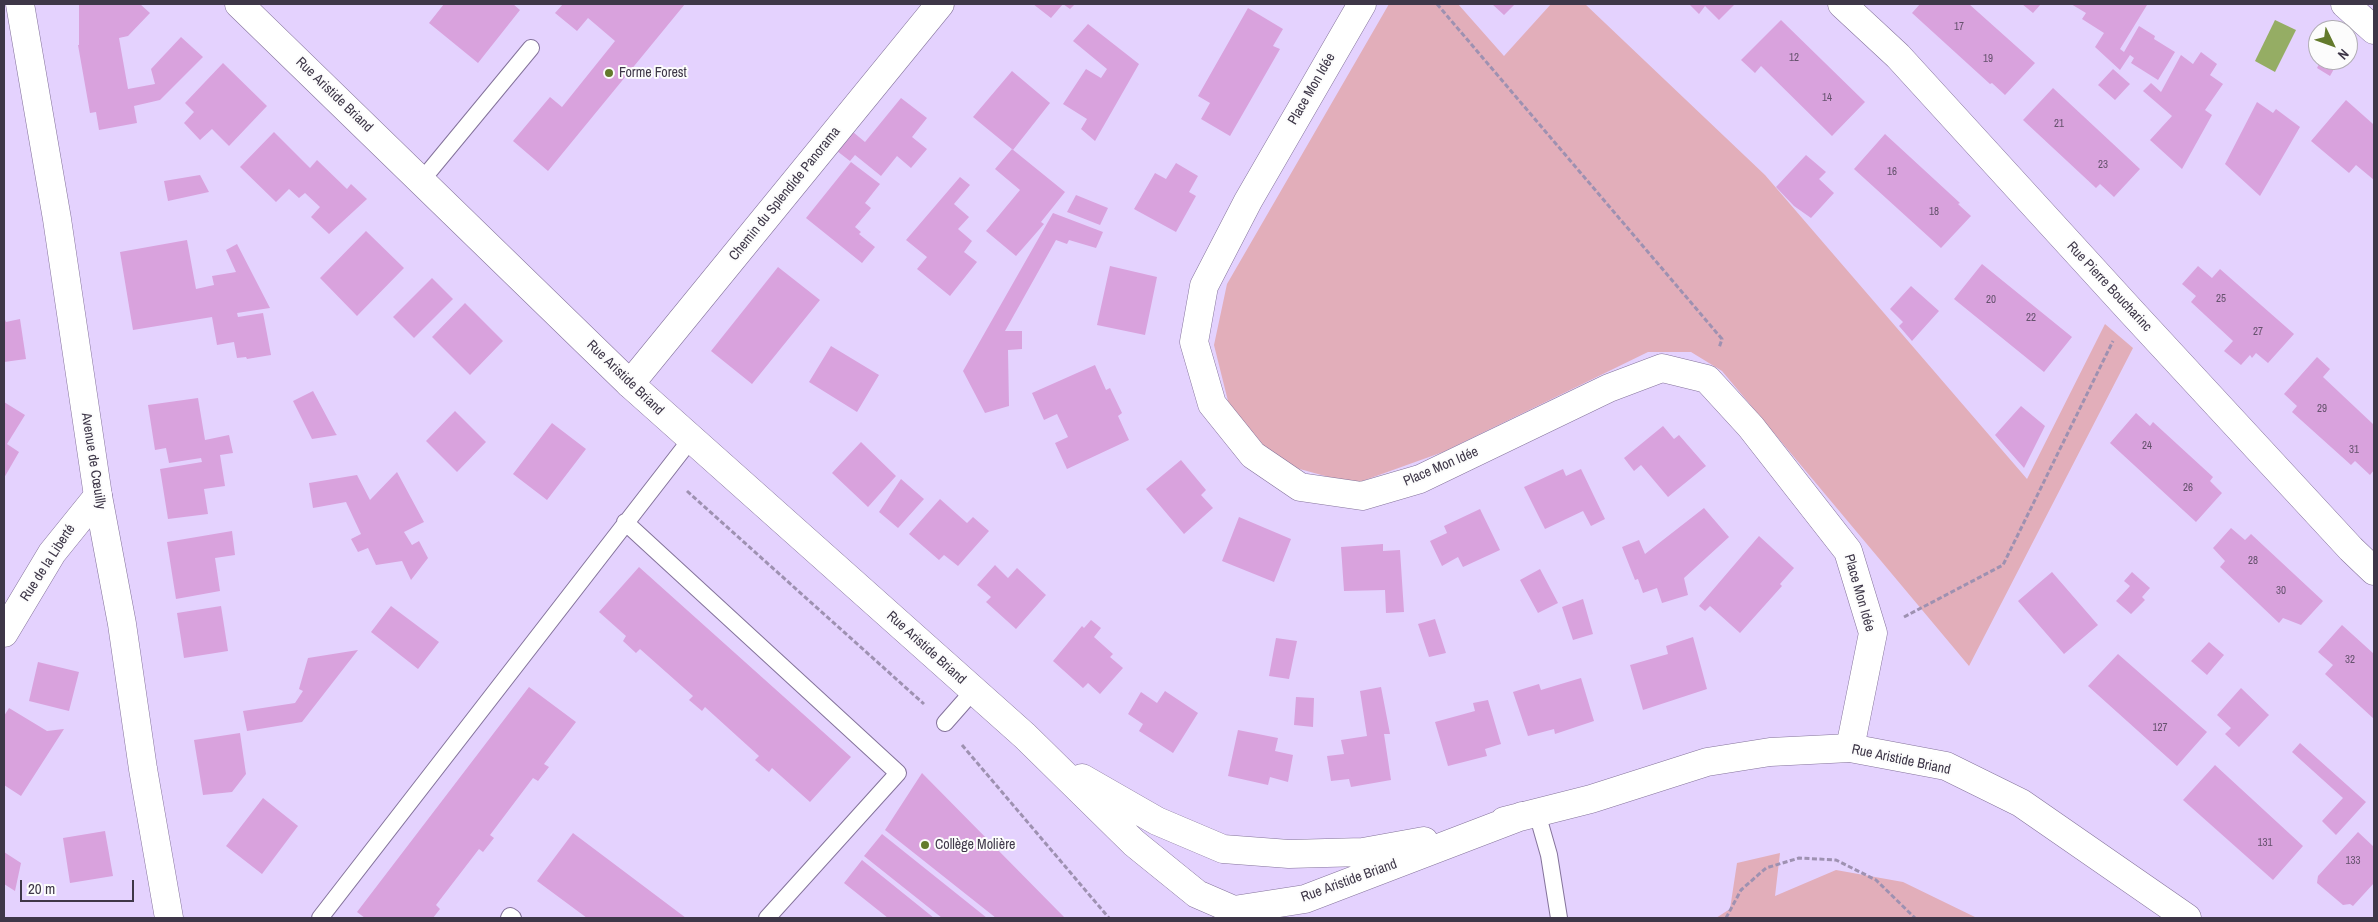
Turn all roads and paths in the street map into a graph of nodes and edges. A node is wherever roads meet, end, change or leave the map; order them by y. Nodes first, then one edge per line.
1 (20, 4) edge
2 (239, 4) edge
3 (940, 4) edge
4 (1362, 4) edge
5 (1437, 4) edge
6 (1842, 4) edge
7 (2345, 4) edge
8 (2374, 30) edge
9 (531, 48) dead end
10 (422, 180) junction
11 (2129, 309) junction
12 (1707, 380) junction
13 (630, 384) junction
14 (691, 439) junction
15 (665, 471) junction
16 (98, 496) junction
17 (625, 522) junction
18 (2374, 571) edge
19 (4, 633) edge
20 (1873, 633) junction
21 (974, 690) junction
22 (945, 723) junction
23 (1025, 736) junction
24 (1850, 748) junction
25 (1529, 815) junction
26 (169, 918) edge
27 (320, 918) edge
28 (509, 918) edge
29 (513, 918) edge
30 (766, 918) edge
31 (1109, 918) edge
32 (1560, 918) edge
33 (1726, 918) edge
34 (1915, 918) edge
35 (2186, 918) edge

1 - 16 street, Avenue de Cœuilly
2 - 10 street, Rue Aristide Briand
3 - 13 street, Chemin du Splendide Panorama
4 - 12 street, Place Mon Idée
5 - 12 path
6 - 11 street, Rue Pierre Boucharinc
7 - 8 street
9 - 10 lane
10 - 13 street, Rue Aristide Briand
11 - 18 street, Rue Pierre Boucharinc
11 - 20 path
12 - 20 street, Place Mon Idée
13 - 14 street, Rue Aristide Briand
14 - 15 lane
14 - 21 street, Rue Aristide Briand
15 - 17 lane
15 - 22 path
16 - 19 street, Rue de la Liberté
16 - 26 street, Avenue de Cœuilly
17 - 27 lane
17 - 30 lane
20 - 24 street, Place Mon Idée
21 - 22 lane
21 - 23 street, Rue Aristide Briand
22 - 31 path
23 - 25 street, Rue Aristide Briand
23 - 25 street, Rue Aristide Briand
24 - 25 street, Rue Aristide Briand
24 - 35 street, Rue Aristide Briand
25 - 32 lane
28 - 29 lane
33 - 34 path

